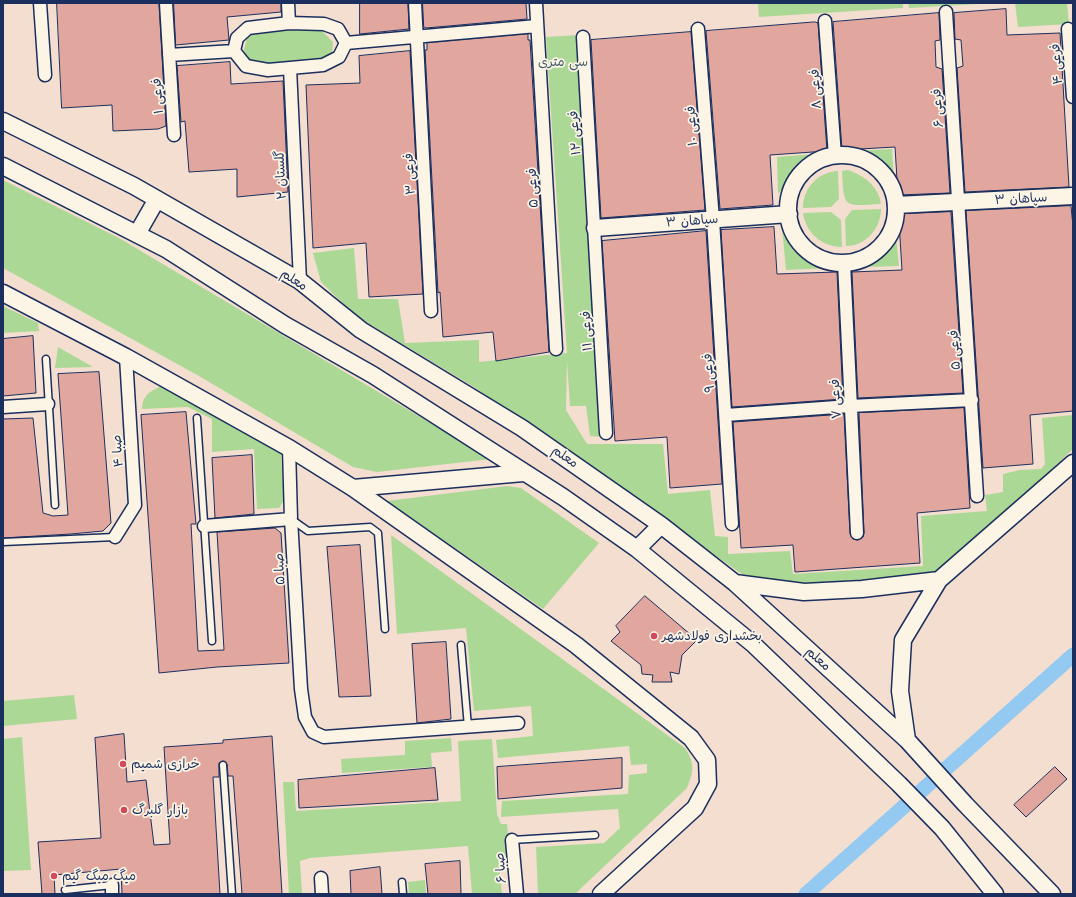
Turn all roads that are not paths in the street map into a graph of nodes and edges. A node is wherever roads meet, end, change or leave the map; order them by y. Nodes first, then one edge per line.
1 (40, 3) edge
2 (166, 3) edge
3 (288, 3) edge
4 (415, 3) edge
5 (536, 3) edge
6 (946, 12) dead end
7 (825, 21) dead end
8 (289, 23) junction
9 (537, 26) junction
10 (698, 29) dead end
11 (1068, 29) dead end
12 (417, 36) junction
13 (583, 37) dead end
14 (346, 43) junction
15 (234, 51) junction
16 (169, 55) junction
17 (290, 68) junction
18 (45, 75) dead end
19 (1073, 96) edge
20 (3, 122) edge
21 (174, 135) dead end
22 (835, 156) junction
23 (3, 166) edge
24 (1073, 196) edge
25 (156, 199) junction
26 (959, 203) junction
27 (896, 205) junction
28 (789, 214) junction
29 (713, 220) junction
30 (595, 228) junction
31 (137, 234) junction
32 (844, 263) junction
33 (300, 281) junction
34 (3, 292) edge
35 (431, 311) dead end
36 (556, 349) dead end
37 (126, 357) junction
38 (46, 358) dead end
39 (972, 400) junction
40 (48, 404) junction
41 (3, 406) edge
42 (850, 406) junction
43 (726, 415) junction
44 (197, 418) dead end
45 (606, 433) dead end
46 (289, 448) junction
47 (1073, 462) edge
48 (523, 473) junction
49 (353, 488) junction
50 (977, 496) dead end
51 (55, 505) dead end
52 (291, 519) junction
53 (732, 524) dead end
54 (661, 525) junction
55 (204, 526) junction
56 (857, 533) dead end
57 (114, 537) joint
58 (3, 542) edge
59 (637, 549) junction
60 (939, 580) junction
61 (735, 583) junction
62 (385, 629) dead end
63 (212, 641) dead end
64 (461, 645) dead end
65 (518, 724) dead end
66 (468, 727) junction
67 (907, 740) junction
68 (223, 765) dead end
69 (595, 835) dead end
70 (512, 840) joint
71 (321, 878) dead end
72 (402, 882) dead end
73 (65, 890) dead end
74 (112, 890) edge
75 (232, 894) edge
76 (322, 894) edge
77 (403, 894) edge
78 (517, 894) edge
79 (601, 894) edge
80 (995, 894) edge
81 (1052, 894) edge

1 - 18 street
2 - 16 street, فرعی ۱
3 - 8 street
4 - 12 street
5 - 9 street
6 - 26 street, فرعی ۶
7 - 22 street, فرعی ۸
8 - 14 street
8 - 15 street
9 - 12 street
9 - 36 street, فرعی ۵
10 - 29 street, فرعی ۱۰
11 - 19 street, فرعی ۴
12 - 14 street
12 - 35 street, فرعی ۳
13 - 30 street, فرعی ۱۲
14 - 17 street
15 - 16 street
15 - 17 street
16 - 21 street, فرعی ۱
17 - 33 street, گلستان ۲
20 - 25 main road, معلم
22 - 27 main road
22 - 28 main road
23 - 31 main road
24 - 26 main road, سپاهان ۳
25 - 31 main road
25 - 33 main road, معلم
26 - 27 main road, سپاهان ۳
26 - 39 street, فرعی ۵
27 - 32 main road
28 - 29 main road, سپاهان ۳
28 - 32 main road
29 - 30 main road, سپاهان ۳
29 - 43 street, فرعی ۹
30 - 45 street, فرعی ۱۱
31 - 48 main road
32 - 42 street, فرعی ۷
33 - 54 main road, معلم
34 - 37 main road
37 - 46 main road
37 - 57 street, صبا ۴
38 - 40 lane
39 - 42 street
39 - 50 street, فرعی ۵
40 - 41 street
40 - 51 lane
42 - 43 street
42 - 56 street, فرعی ۷
43 - 53 street, فرعی ۹
44 - 55 lane
46 - 49 main road
46 - 52 street, صبا ۵
47 - 60 main road
48 - 49 main road
48 - 59 main road
49 - 79 main road
52 - 55 street
52 - 62 lane
52 - 66 street, صبا ۵
54 - 59 main road
54 - 61 main road, معلم
55 - 63 lane
57 - 58 lane
59 - 80 main road
60 - 61 main road
60 - 67 main road
61 - 67 main road, معلم
64 - 66 lane
65 - 66 street, صبا ۵
67 - 81 main road, معلم
68 - 75 lane
69 - 70 lane
70 - 78 street, صبا ۶
71 - 76 street
72 - 77 lane
73 - 74 lane

